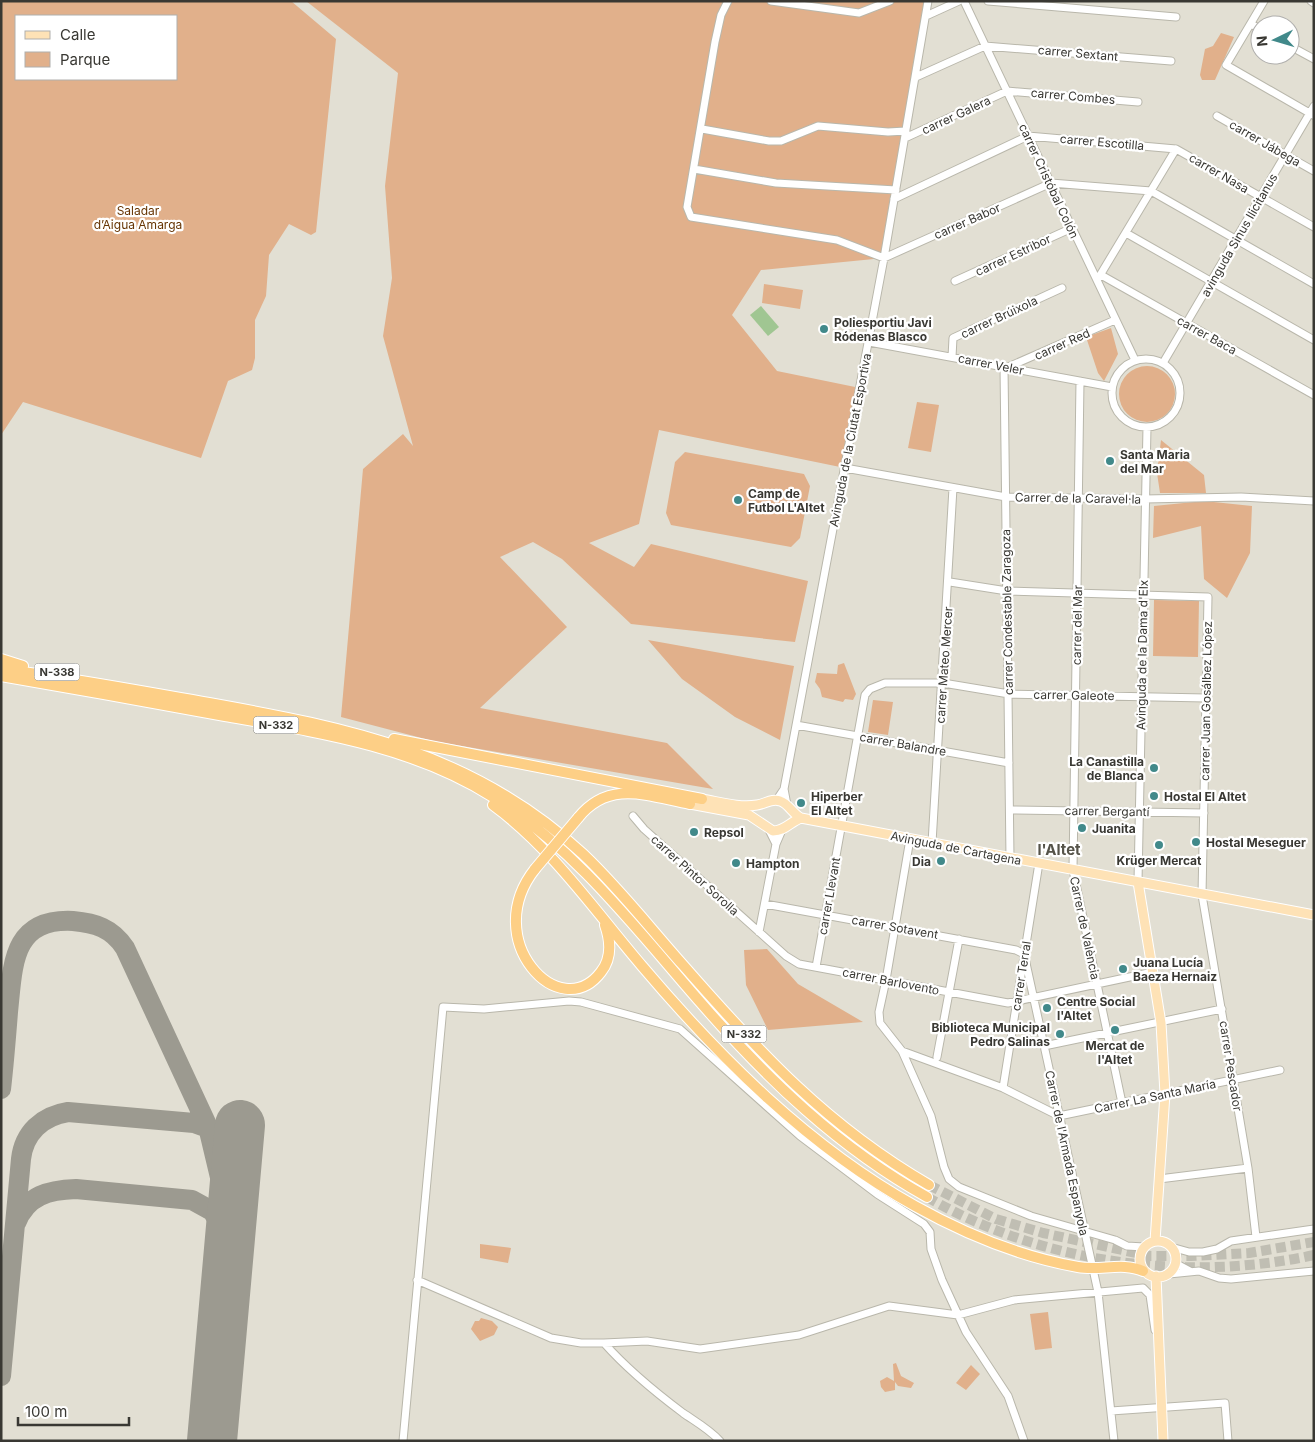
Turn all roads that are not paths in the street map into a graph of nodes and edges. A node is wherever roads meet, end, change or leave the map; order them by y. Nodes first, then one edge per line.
1 (728, 1) edge
2 (771, 1) edge
3 (890, 1) edge
4 (928, 1) edge
5 (959, 1) edge
6 (964, 1) edge
7 (988, 1) edge
8 (1264, 1) edge
9 (1256, 15) edge
10 (926, 16) junction
11 (1176, 16) dead end
12 (1250, 26) edge
13 (985, 46) junction
14 (1300, 51) edge
15 (1314, 59) edge
16 (1171, 61) dead end
17 (916, 77) junction
18 (1007, 91) junction
19 (1138, 102) dead end
20 (1312, 111) edge
21 (1217, 116) dead end
22 (702, 129) junction
23 (906, 135) junction
24 (1028, 136) junction
25 (1176, 149) junction
26 (1285, 155) junction
27 (694, 169) junction
28 (1314, 171) edge
29 (1050, 183) junction
30 (896, 190) junction
31 (1151, 191) junction
32 (1261, 197) junction
33 (894, 199) junction
34 (1314, 227) edge
35 (1072, 228) junction
36 (1126, 233) junction
37 (1236, 240) junction
38 (884, 258) junction
39 (1099, 278) junction
40 (955, 281) dead end
41 (1211, 282) junction
42 (1314, 284) edge
43 (1062, 288) dead end
44 (1116, 320) junction
45 (1187, 324) junction
46 (1314, 340) edge
47 (869, 342) junction
48 (952, 357) junction
49 (1135, 360) junction
50 (1163, 363) junction
51 (1006, 367) junction
52 (1080, 381) junction
53 (1112, 387) junction
54 (1314, 395) edge
55 (1146, 427) junction
56 (846, 468) junction
57 (954, 488) junction
58 (1006, 497) junction
59 (1078, 498) junction
60 (1145, 499) junction
61 (1314, 501) edge
62 (950, 582) junction
63 (1007, 591) junction
64 (1077, 593) junction
65 (1143, 595) junction
66 (1, 659) edge
67 (1, 669) edge
68 (1, 676) edge
69 (943, 683) junction
70 (112, 686) junction
71 (870, 689) joint
72 (83, 690) junction
73 (1008, 694) junction
74 (1076, 695) junction
75 (1141, 696) junction
76 (1206, 698) junction
77 (796, 725) junction
78 (364, 734) junction
79 (858, 736) junction
80 (939, 750) junction
81 (1010, 762) junction
82 (464, 781) junction
83 (784, 789) junction
84 (702, 799) joint
85 (770, 801) junction
86 (690, 804) joint
87 (789, 808) junction
88 (1010, 810) junction
89 (1074, 811) junction
90 (1138, 812) junction
91 (1204, 813) junction
92 (633, 816) dead end
93 (800, 818) junction
94 (760, 822) junction
95 (789, 823) junction
96 (842, 826) junction
97 (769, 830) junction
98 (782, 830) junction
99 (910, 839) junction
100 (932, 843) junction
101 (776, 844) junction
102 (1010, 858) junction
103 (1038, 863) junction
104 (1073, 870) junction
105 (1138, 882) junction
106 (1202, 895) junction
107 (764, 908) junction
108 (826, 914) junction
109 (1314, 915) edge
110 (745, 919) junction
111 (604, 922) junction
112 (896, 927) junction
113 (760, 932) junction
114 (959, 939) junction
115 (1024, 954) junction
116 (816, 967) junction
117 (1153, 972) junction
118 (886, 980) junction
119 (1097, 984) junction
120 (949, 992) junction
121 (1033, 997) junction
122 (1017, 1001) junction
123 (1222, 1009) junction
124 (1160, 1023) junction
125 (1107, 1033) junction
126 (1044, 1046) junction
127 (902, 1051) junction
128 (937, 1058) dead end
129 (1280, 1070) dead end
130 (1233, 1080) junction
131 (1003, 1088) junction
132 (1164, 1094) junction
133 (1122, 1103) junction
134 (1059, 1116) junction
135 (1248, 1168) junction
136 (1159, 1179) junction
137 (929, 1186) tunnel mouth
138 (926, 1197) tunnel mouth
139 (1314, 1230) edge
140 (1085, 1232) junction
141 (1256, 1237) junction
142 (1155, 1241) junction
143 (1144, 1247) junction
144 (1171, 1247) junction
145 (1176, 1263) junction
146 (1093, 1270) junction
147 (1143, 1271) junction
148 (1190, 1271) junction
149 (1314, 1271) edge
150 (1169, 1274) junction
151 (1156, 1276) junction
152 (418, 1280) junction
153 (1098, 1292) junction
154 (958, 1315) junction
155 (604, 1343) junction
156 (1158, 1347) junction
157 (1160, 1408) junction
158 (1111, 1411) junction
159 (403, 1441) edge
160 (720, 1441) edge
161 (1024, 1441) edge
162 (1114, 1441) edge
163 (1163, 1441) edge
164 (1228, 1441) edge

1 - 22 street
2 - 3 street
4 - 10 street, Avinguda de la Ciutat Esportiva
5 - 10 street
6 - 13 street, carrer Cristóbal Colón
7 - 11 street
8 - 9 street
10 - 17 street, Avinguda de la Ciutat Esportiva
12 - 20 street
13 - 16 street, carrer Sextant
13 - 17 street
13 - 18 street, carrer Cristóbal Colón
14 - 15 street
17 - 23 street, Avinguda de la Ciutat Esportiva
18 - 19 street, carrer Combes
18 - 23 street, carrer Galera
18 - 24 street, carrer Cristóbal Colón
20 - 26 street, avinguda Sinus Ilicitanus
21 - 26 street, carrer Jábega
22 - 23 street
22 - 27 street
23 - 30 street, Avinguda de la Ciutat Esportiva
24 - 25 street, carrer Escotilla
24 - 29 street, carrer Cristóbal Colón
24 - 33 street
25 - 31 street
25 - 32 street, carrer Nasa
26 - 28 street, carrer Jábega
26 - 32 street, avinguda Sinus Ilicitanus
27 - 30 street
27 - 38 street
29 - 31 street
29 - 35 street, carrer Cristóbal Colón
29 - 38 street, carrer Babor
30 - 33 street, Avinguda de la Ciutat Esportiva
31 - 36 street
31 - 37 street
32 - 34 street, carrer Nasa
32 - 37 street, avinguda Sinus Ilicitanus
33 - 38 street, Avinguda de la Ciutat Esportiva
35 - 39 street, carrer Cristóbal Colón
35 - 40 street, carrer Estribor
36 - 39 street
36 - 41 street
37 - 41 street, avinguda Sinus Ilicitanus
37 - 42 street
38 - 47 street, Avinguda de la Ciutat Esportiva
39 - 44 street, carrer Cristóbal Colón
39 - 45 street, carrer Baca
41 - 45 street, avinguda Sinus Ilicitanus
41 - 46 street
43 - 48 street, carrer Brúixola
44 - 49 street, carrer Cristóbal Colón
44 - 51 street, carrer Red
45 - 50 street, avinguda Sinus Ilicitanus
45 - 54 street, carrer Baca
47 - 48 street, carrer Veler
47 - 56 street, Avinguda de la Ciutat Esportiva
48 - 51 street, carrer Veler
49 - 50 street
49 - 53 street
50 - 55 street
51 - 52 street, carrer Veler
51 - 58 street, carrer Condestable Zaragoza
52 - 53 street, carrer Veler
52 - 59 street, carrer del Mar
53 - 55 street
55 - 60 street, Avinguda de la Dama d'Elx
56 - 57 street, Carrer de la Caravel·la
56 - 77 street, Avinguda de la Ciutat Esportiva
57 - 58 street, Carrer de la Caravel·la
57 - 62 street, carrer Mateo Mercer
58 - 59 street, Carrer de la Caravel·la
58 - 63 street, carrer Condestable Zaragoza
59 - 60 street, Carrer de la Caravel·la
59 - 64 street, carrer del Mar
60 - 61 street, Carrer de la Caravel·la
60 - 65 street, Avinguda de la Dama d'Elx
62 - 63 street
62 - 69 street, carrer Mateo Mercer
63 - 64 street
63 - 73 street, carrer Condestable Zaragoza
64 - 65 street
64 - 74 street, carrer del Mar
65 - 75 street, Avinguda de la Dama d'Elx
65 - 76 street, carrer Juan Gosálbez López
66 - 70 highway, N-338
67 - 70 highway, N-332
67 - 72 highway, N-332
68 - 72 highway, N-332
69 - 71 street, carrer Galeote
69 - 73 street, carrer Galeote
69 - 80 street, carrer Mateo Mercer
70 - 78 highway, N-332
71 - 79 street, carrer Llevant
72 - 82 highway, N-332
73 - 74 street, carrer Galeote
73 - 81 street, carrer Condestable Zaragoza
74 - 75 street, carrer Galeote
74 - 89 street, carrer del Mar
75 - 76 street, carrer Galeote
75 - 90 street, Avinguda de la Dama d'Elx
76 - 91 street, carrer Juan Gosálbez López
77 - 79 street, carrer Balandre
77 - 83 street, Avinguda de la Ciutat Esportiva
78 - 84 highway
78 - 137 highway, N-332
79 - 80 street, carrer Balandre
79 - 96 street, carrer Llevant
80 - 81 street, carrer Balandre
80 - 100 street, carrer Mateo Mercer
81 - 88 street, carrer Condestable Zaragoza
82 - 111 highway
82 - 138 highway, N-332
83 - 85 street
83 - 87 street
84 - 85 main road
85 - 87 main road
85 - 94 main road
86 - 94 main road
86 - 111 highway, bridge
87 - 93 main road
87 - 95 main road
88 - 89 street, carrer Bergantí
88 - 102 street, carrer Condestable Zaragoza
89 - 90 street, carrer Bergantí
89 - 104 street, carrer del Mar
90 - 91 street, carrer Bergantí
90 - 105 street, Avinguda de la Dama d'Elx
91 - 106 street, carrer Juan Gosálbez López
92 - 110 street, carrer Pintor Sorolla
93 - 95 main road
93 - 96 main road, Avinguda de Cartagena
94 - 97 main road
95 - 98 main road
96 - 99 main road, Avinguda de Cartagena
96 - 108 street, carrer Llevant
97 - 98 main road
97 - 101 street
98 - 101 street
99 - 100 main road, Avinguda de Cartagena
99 - 112 street
100 - 102 main road, Avinguda de Cartagena
101 - 107 street
102 - 103 main road, Avinguda de Cartagena
103 - 104 main road, Avinguda de Cartagena
103 - 115 street, carrer Terral
104 - 105 main road, Avinguda de Cartagena
104 - 119 street, Carrer de València
105 - 106 main road, Avinguda de Cartagena
105 - 117 main road
106 - 109 main road, Avinguda de Cartagena
106 - 123 street, carrer Pescador
107 - 108 street, carrer Sotavent
107 - 110 street
107 - 113 street
108 - 112 street, carrer Sotavent
108 - 116 street, carrer Llevant
110 - 113 street, carrer Pintor Sorolla
111 - 146 highway
112 - 114 street, carrer Sotavent
112 - 118 street
113 - 116 street, carrer Barlovento
114 - 115 street, carrer Sotavent
114 - 120 street
115 - 121 street, Carrer de l'Armada Espanyola
115 - 122 street, carrer Terral
116 - 118 street, carrer Barlovento
117 - 119 street, carrer Barlovento
117 - 124 main road
118 - 120 street, carrer Barlovento
118 - 127 street
119 - 121 street, carrer Barlovento
119 - 125 street, Carrer de València
120 - 122 street, carrer Barlovento
120 - 128 street
121 - 122 street, carrer Barlovento
121 - 126 street, Carrer de l'Armada Espanyola
122 - 131 street, carrer Terral
123 - 124 street
123 - 130 street, carrer Pescador
124 - 125 street
124 - 132 main road
125 - 126 street
125 - 133 street, Carrer de València
126 - 134 street, Carrer de l'Armada Espanyola
127 - 131 street
127 - 140 street
129 - 130 street, Carrer La Santa María
130 - 132 street, Carrer La Santa María
130 - 135 street, carrer Pescador
131 - 134 street
132 - 133 street, Carrer La Santa María
132 - 136 main road
133 - 134 street, Carrer La Santa María
134 - 140 street, Carrer de l'Armada Espanyola
135 - 136 street
135 - 141 street, carrer Pescador
136 - 142 main road
139 - 141 street
140 - 143 street
140 - 146 street, Carrer de l'Armada Espanyola
141 - 144 street
142 - 143 main road
142 - 144 main road
143 - 147 main road
144 - 145 main road
145 - 148 street
145 - 150 main road
146 - 147 highway
146 - 153 street, Carrer de l'Armada Espanyola
147 - 151 main road
148 - 149 street
148 - 150 street
150 - 151 main road
151 - 156 main road
152 - 154 street
152 - 155 street
152 - 159 street
153 - 154 street
153 - 156 street
153 - 158 street, Carrer de l'Armada Espanyola
154 - 155 street
154 - 161 street
155 - 160 street
156 - 157 main road
157 - 158 street
157 - 163 main road
157 - 164 street
158 - 162 street, Carrer de l'Armada Espanyola

